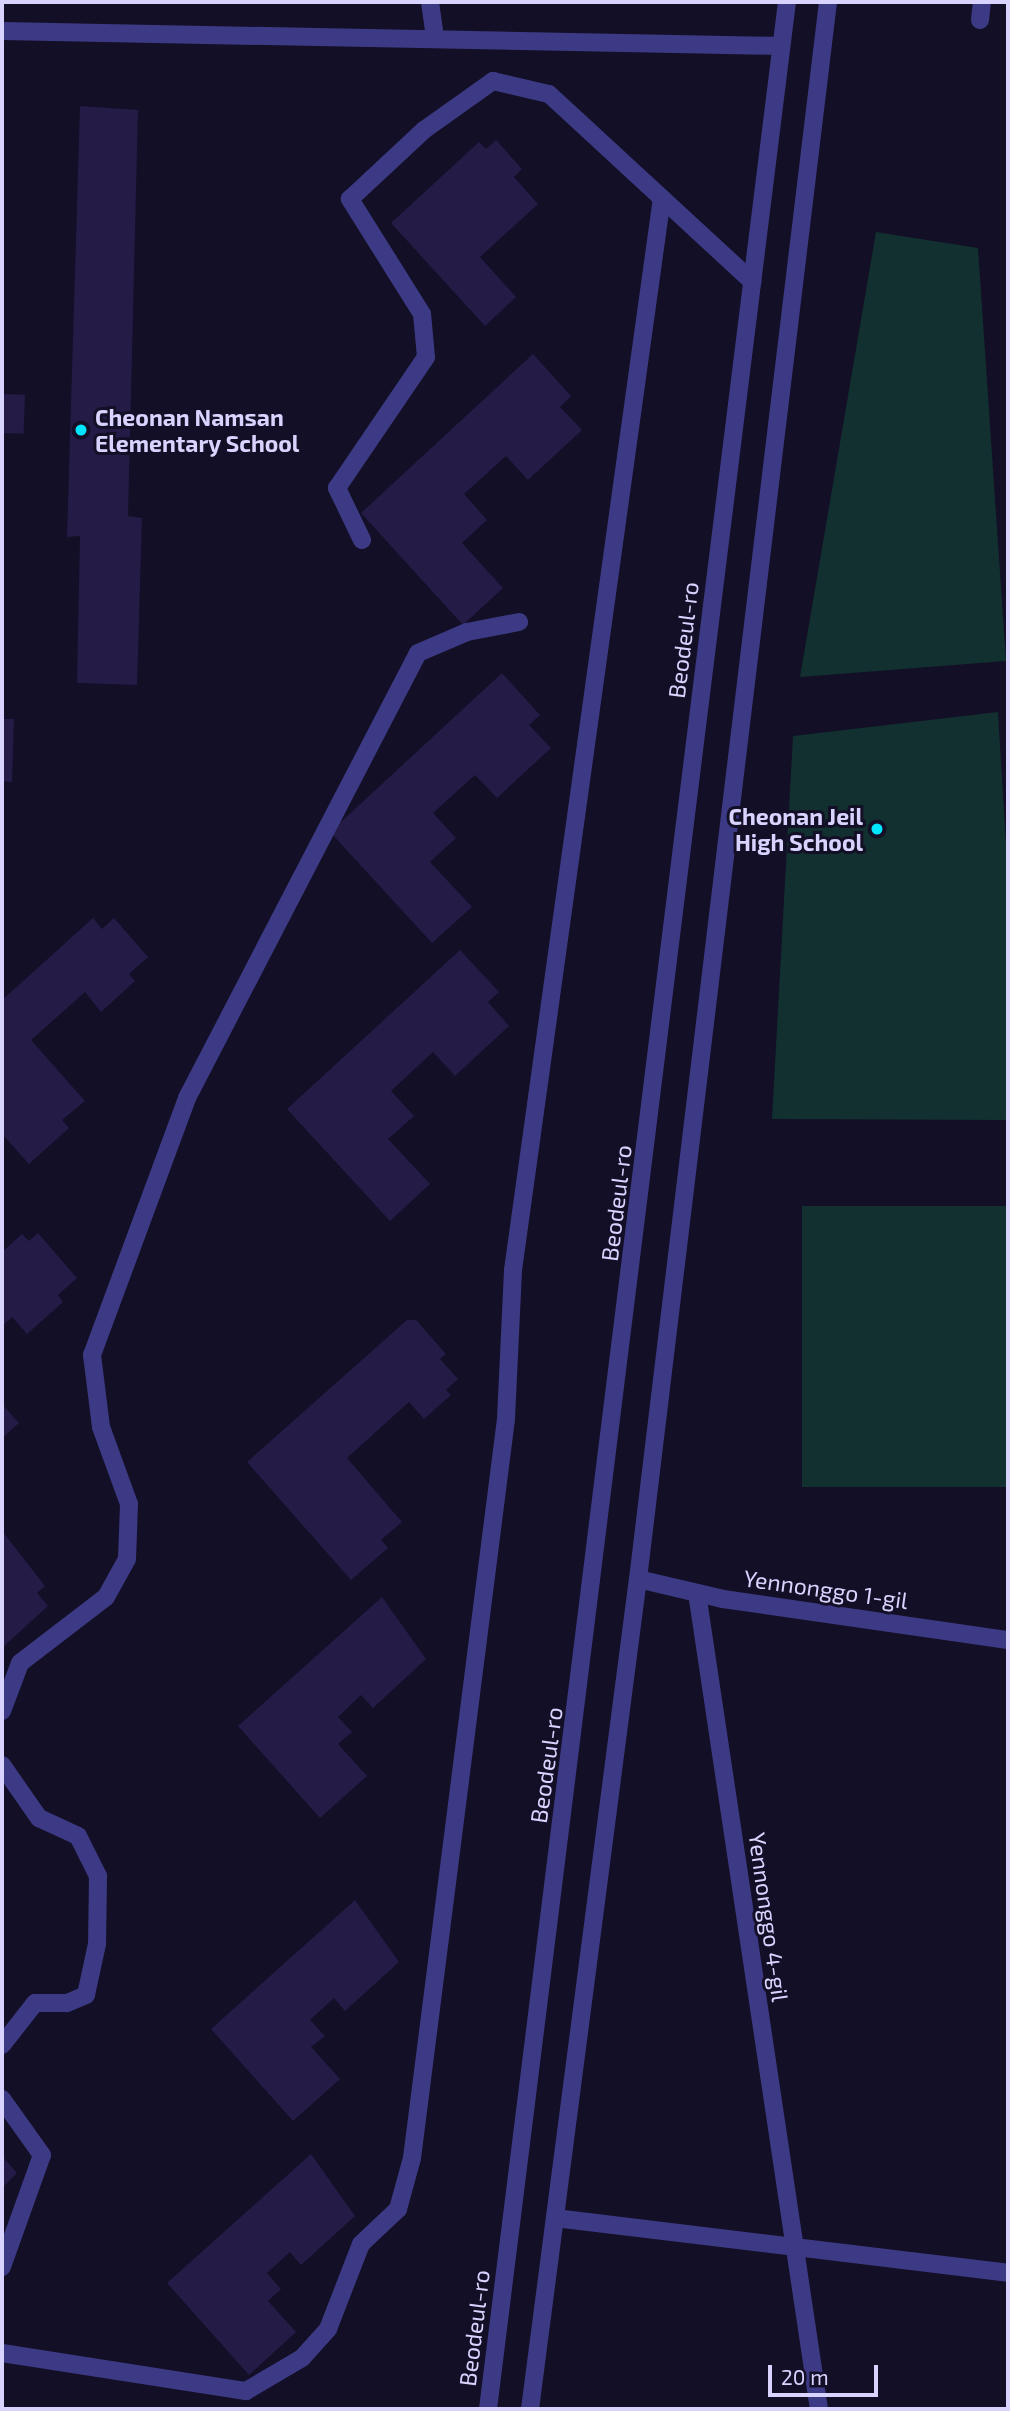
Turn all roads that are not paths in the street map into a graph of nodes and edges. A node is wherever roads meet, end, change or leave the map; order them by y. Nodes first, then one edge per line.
1 (430, 2) edge
2 (788, 2) edge
3 (829, 5) edge
4 (2, 31) edge
5 (435, 39) junction
6 (782, 46) junction
7 (662, 198) junction
8 (753, 282) junction
9 (362, 540) dead end
10 (519, 622) dead end
11 (638, 1578) junction
12 (697, 1593) junction
13 (1008, 1640) edge
14 (2, 1711) edge
15 (2, 1765) edge
16 (2, 2045) edge
17 (2, 2099) edge
18 (555, 2218) junction
19 (791, 2248) junction
20 (2, 2267) edge
21 (1008, 2273) edge
22 (2, 2353) edge
23 (488, 2409) edge
24 (530, 2409) edge
25 (819, 2409) edge

1 - 5 street
2 - 6 street, Beodeul-ro
3 - 11 street
4 - 5 street
5 - 6 street
6 - 8 street, Beodeul-ro
7 - 8 street
7 - 9 street
7 - 22 street
8 - 23 street, Beodeul-ro
10 - 14 street
11 - 12 street, Yennonggo 1-gil
11 - 18 street
12 - 13 street, Yennonggo 1-gil
12 - 19 street, Yennonggo 4-gil
15 - 16 street
17 - 20 street
18 - 19 street
18 - 24 street
19 - 21 street
19 - 25 street, Yennonggo 4-gil

